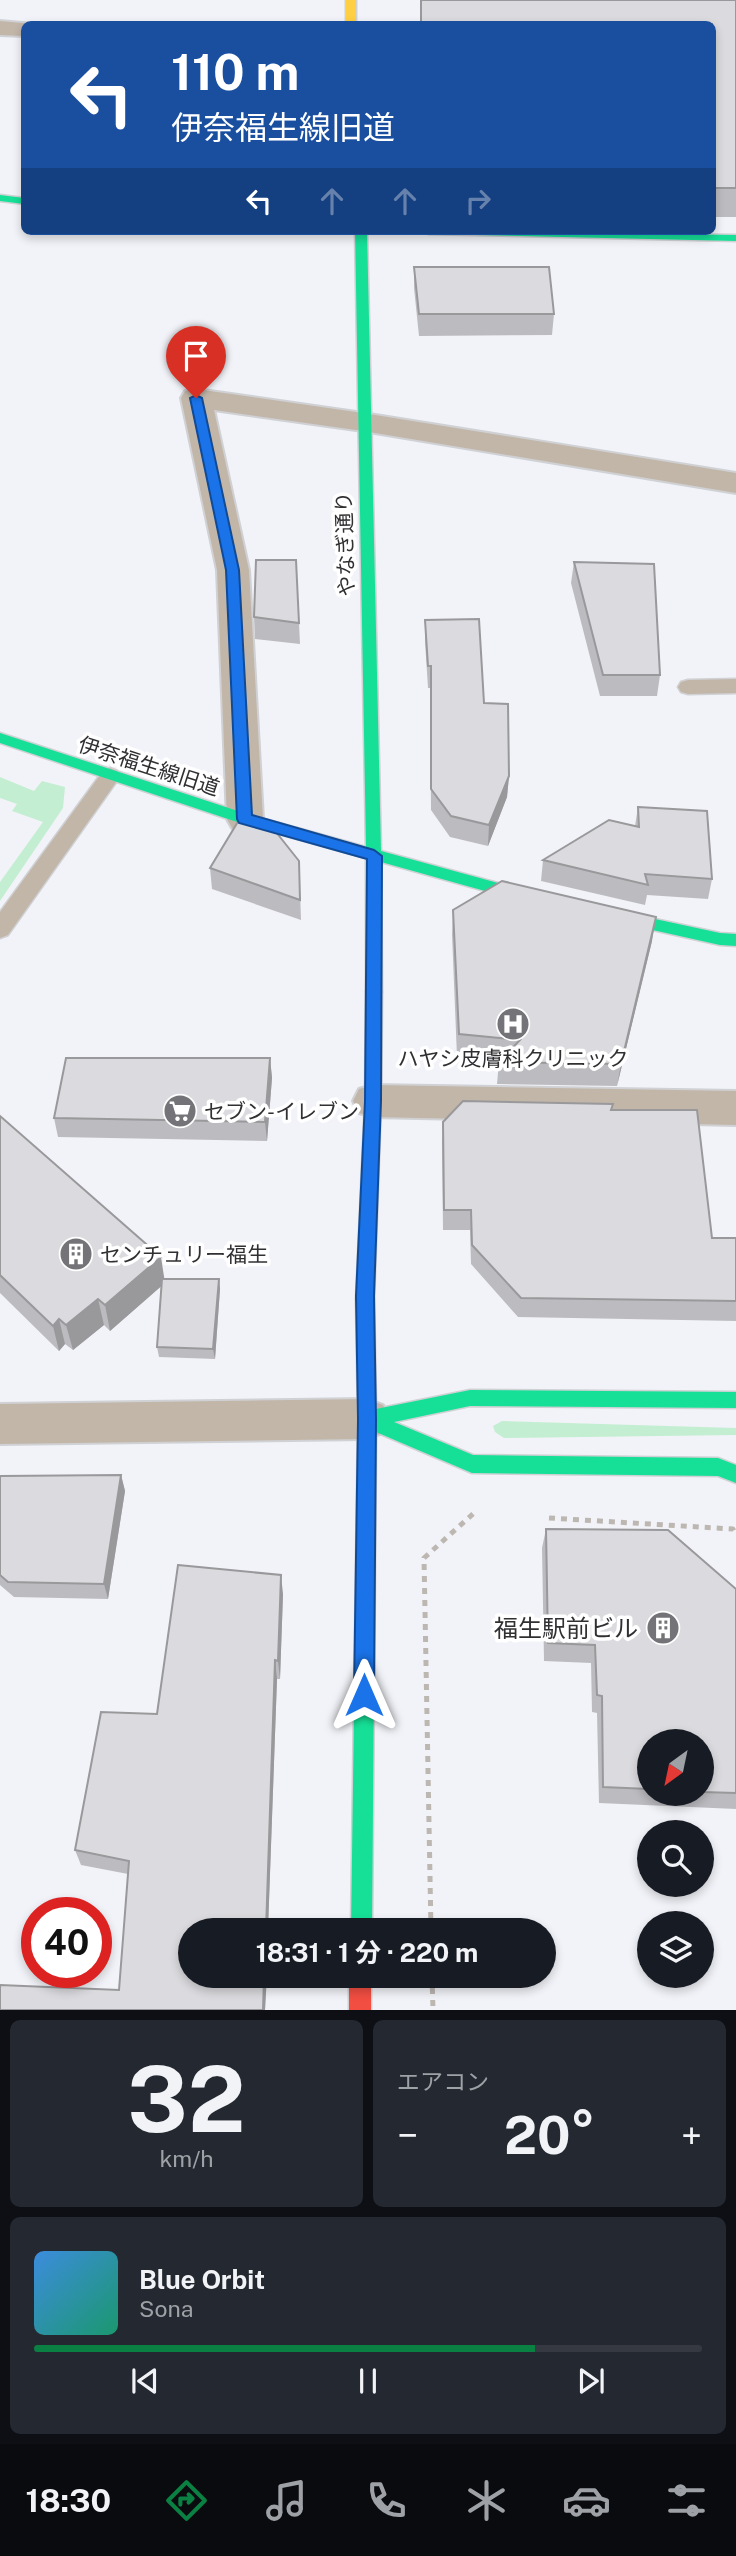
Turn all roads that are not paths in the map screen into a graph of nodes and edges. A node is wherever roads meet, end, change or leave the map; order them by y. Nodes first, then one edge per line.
1 (351, 0) edge
2 (351, 21) edge
3 (0, 28) edge
4 (21, 29) edge
5 (0, 198) edge
6 (21, 201) edge
7 (361, 235) edge
8 (604, 235) edge
9 (736, 238) edge
10 (363, 422) junction
11 (736, 483) edge
12 (736, 686) edge
13 (688, 687) dead end
14 (0, 738) edge
15 (110, 776) junction
16 (245, 819) junction
17 (374, 856) junction
18 (554, 904) edge
19 (592, 912) edge
20 (0, 929) edge
21 (736, 940) edge
22 (373, 1101) junction
23 (736, 1108) edge
24 (736, 1400) edge
25 (367, 1419) junction
26 (0, 1423) edge
27 (736, 1474) edge
28 (361, 1918) edge
29 (360, 1988) edge
30 (360, 2010) edge

1 - 2 street
3 - 4 street
5 - 6 street
7 - 10 street, やなぎ通り
8 - 9 street
10 - 11 street
10 - 16 street
10 - 17 street, やなぎ通り
12 - 13 lane
14 - 15 street, 伊奈福生線旧道
15 - 16 street, 伊奈福生線旧道
15 - 20 lane
16 - 17 street, 伊奈福生線旧道
17 - 18 street, 伊奈福生線旧道
17 - 22 street, やなぎ通り
19 - 21 street
22 - 23 street
22 - 25 street, やなぎ通り
24 - 25 street
25 - 26 street
25 - 27 street
25 - 28 street, やなぎ通り
29 - 30 street

